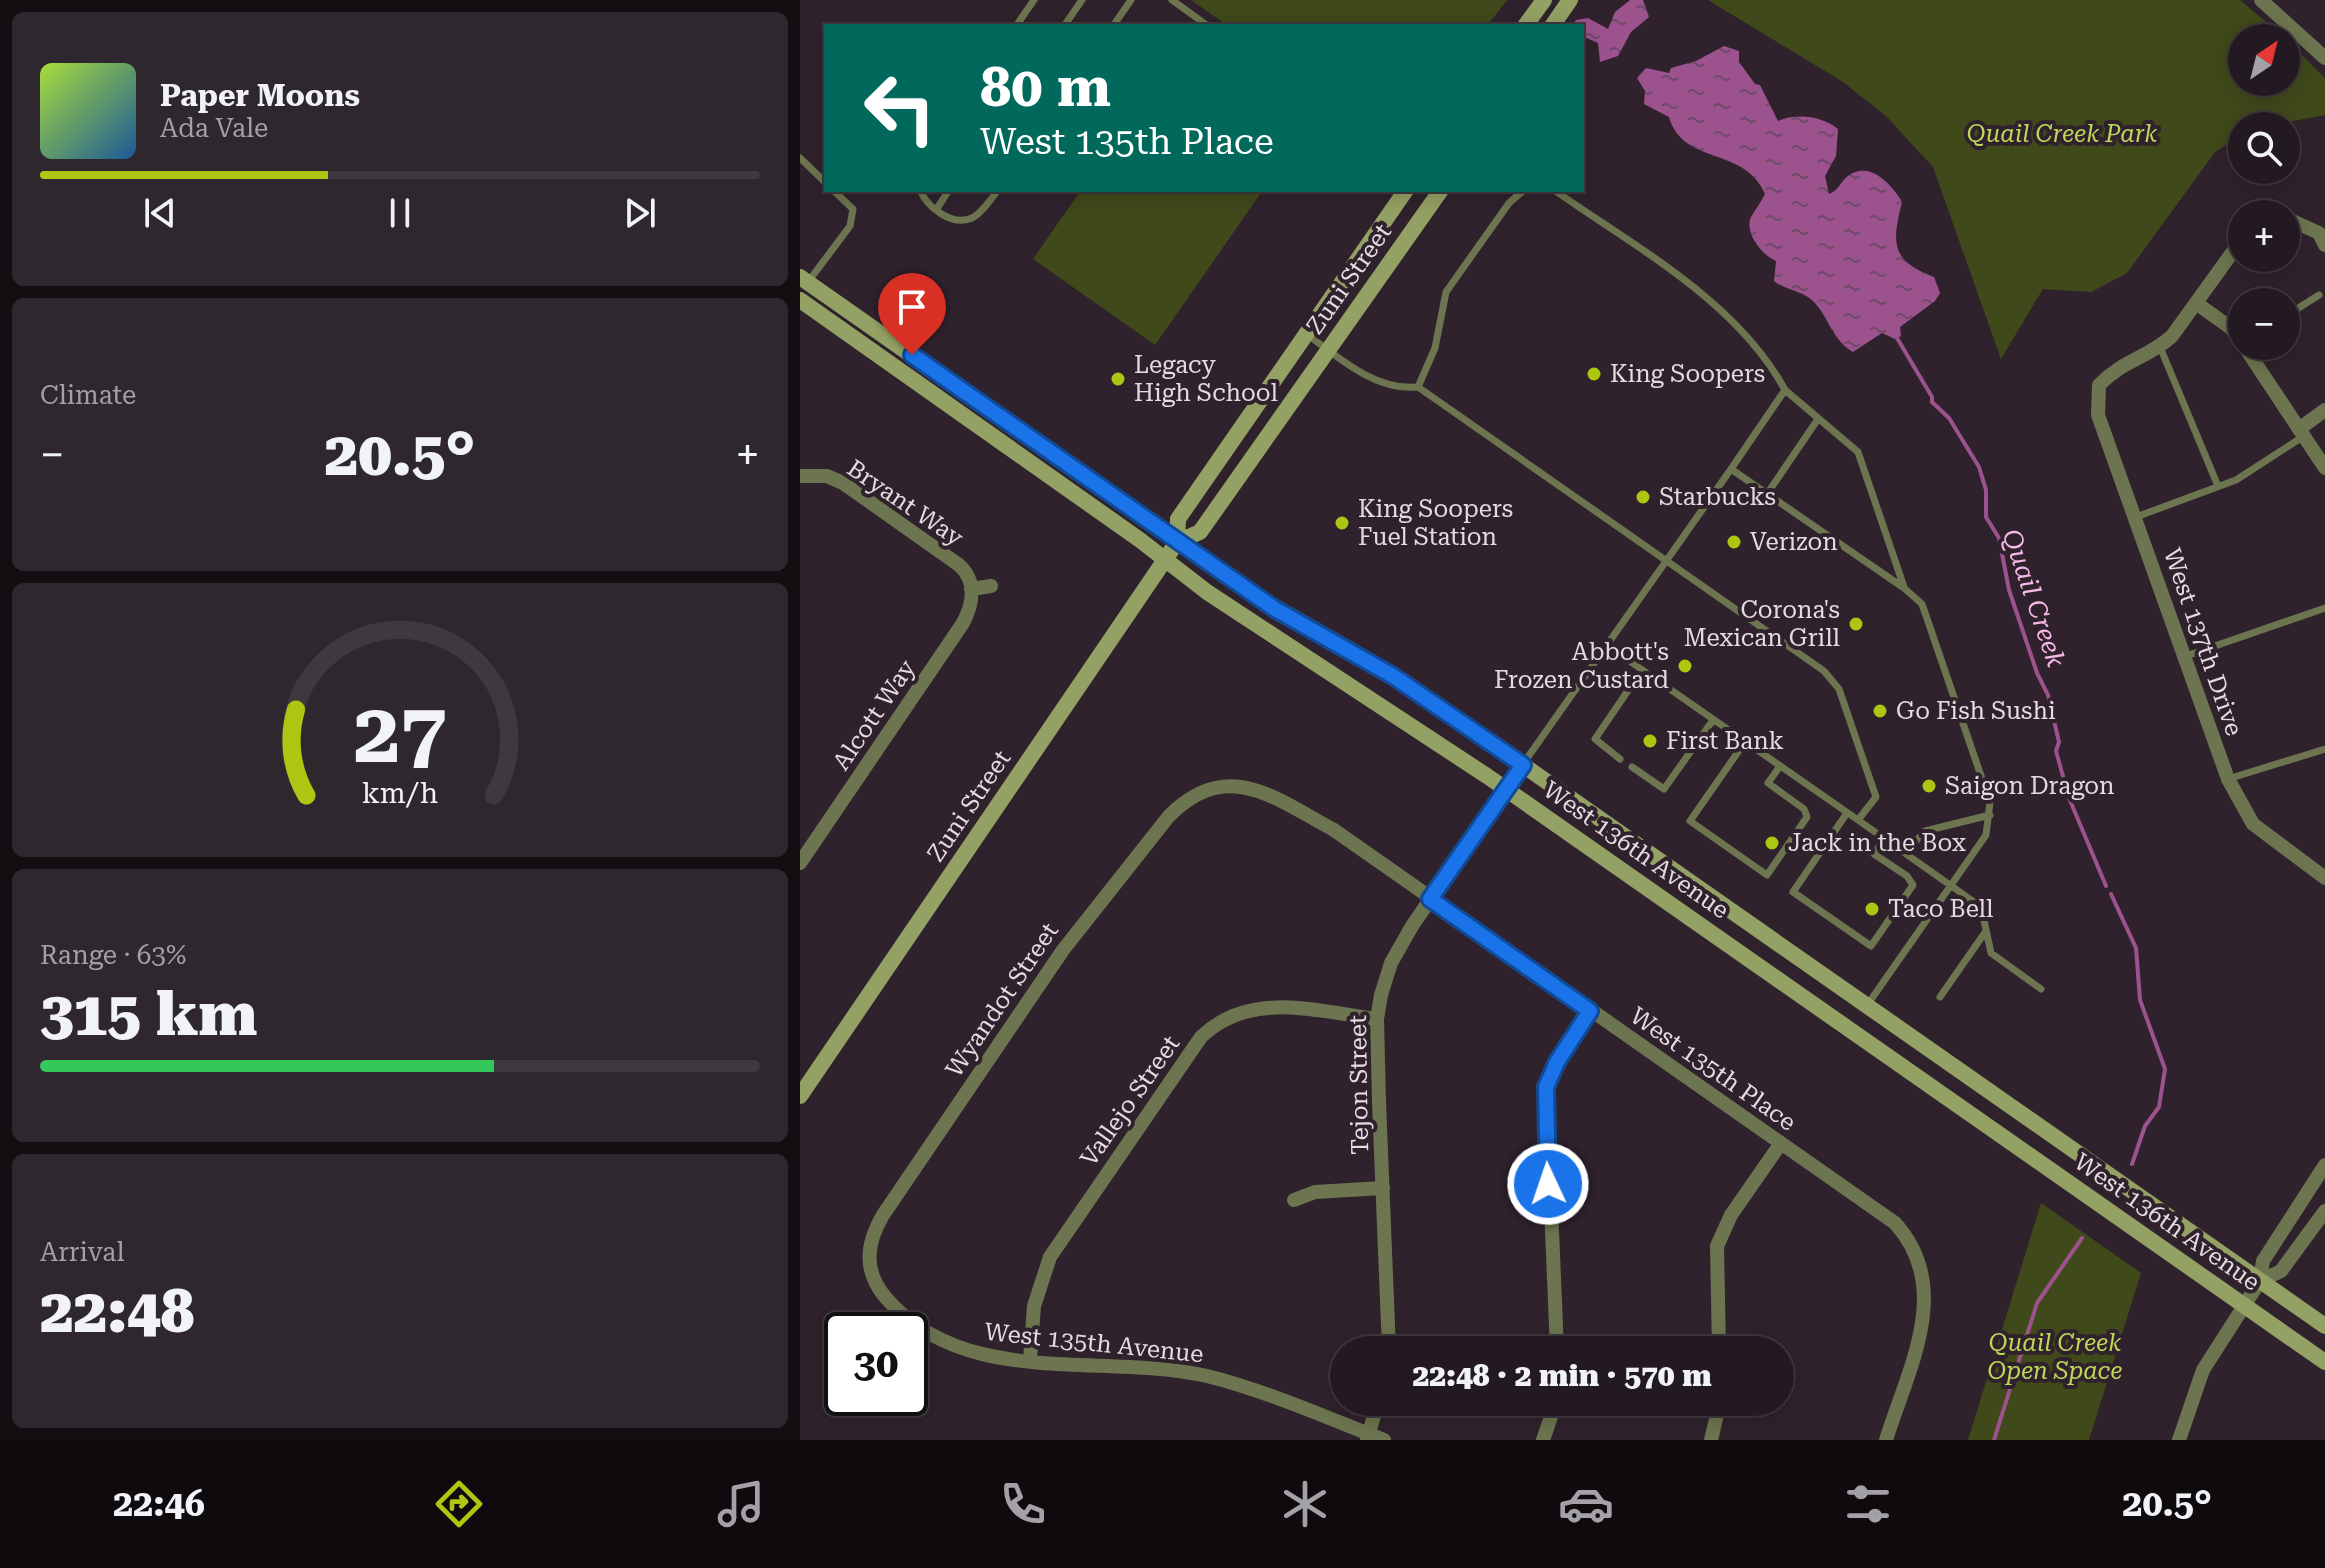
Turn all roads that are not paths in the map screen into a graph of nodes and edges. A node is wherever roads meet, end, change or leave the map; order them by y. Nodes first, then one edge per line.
1 (1034, 0) edge
2 (1082, 0) edge
3 (1131, 0) edge
4 (1171, 0) edge
5 (1544, 0) edge
6 (2261, 0) edge
7 (1566, 5) edge
8 (1529, 21) edge
9 (1017, 24) edge
10 (1065, 24) edge
11 (1114, 24) edge
12 (1205, 24) edge
13 (1553, 24) edge
14 (2325, 58) edge
15 (800, 158) edge
16 (824, 181) edge
17 (835, 192) edge
18 (921, 192) edge
19 (948, 192) edge
20 (996, 192) edge
21 (1405, 192) edge
22 (1439, 192) edge
23 (1522, 192) edge
24 (1557, 192) edge
25 (936, 210) junction
26 (2300, 224) edge
27 (2325, 245) edge
28 (2228, 258) edge
29 (803, 284) edge
30 (2319, 295) dead end
31 (800, 300) edge
32 (2196, 303) junction
33 (2300, 307) edge
34 (2228, 326) edge
35 (1306, 334) junction
36 (2160, 347) junction
37 (1328, 350) junction
38 (2254, 360) edge
39 (1418, 387) junction
40 (1785, 390) junction
41 (2325, 410) edge
42 (1818, 419) junction
43 (2302, 432) junction
44 (2325, 468) edge
45 (1731, 469) junction
46 (800, 476) edge
47 (2218, 486) junction
48 (1767, 494) junction
49 (2136, 517) junction
50 (1177, 542) junction
51 (1165, 560) junction
52 (1667, 560) junction
53 (991, 586) dead end
54 (1904, 588) junction
55 (971, 589) junction
56 (2325, 608) edge
57 (1608, 646) junction
58 (2186, 656) junction
59 (1642, 670) junction
60 (1713, 720) junction
61 (1745, 742) junction
62 (2325, 749) edge
63 (1620, 759) dead end
64 (1523, 765) junction
65 (1780, 766) junction
66 (1632, 767) dead end
67 (2228, 779) junction
68 (1215, 785) joint
69 (1506, 789) junction
70 (1847, 813) junction
71 (1990, 815) junction
72 (1858, 820) junction
73 (1884, 839) junction
74 (1905, 853) junction
75 (800, 863) edge
76 (2324, 875) edge
77 (1951, 886) junction
78 (1430, 899) junction
79 (1986, 931) junction
80 (2041, 989) dead end
81 (1940, 997) dead end
82 (1867, 1006) junction
83 (1590, 1011) junction
84 (1377, 1019) junction
85 (800, 1096) edge
86 (1781, 1143) junction
87 (2325, 1165) edge
88 (1383, 1188) junction
89 (1294, 1200) dead end
90 (2325, 1211) edge
91 (870, 1270) joint
92 (2260, 1281) junction
93 (2245, 1306) junction
94 (2325, 1326) edge
95 (1388, 1336) edge
96 (1556, 1336) edge
97 (1719, 1336) edge
98 (1030, 1360) junction
99 (2325, 1362) edge
100 (1376, 1416) edge
101 (1551, 1416) edge
102 (1717, 1416) edge
103 (1373, 1438) edge
104 (1543, 1440) edge
105 (1711, 1440) edge
106 (1886, 1440) edge
107 (2179, 1440) edge

1 - 9 lane
2 - 10 lane
3 - 11 lane
4 - 12 lane
5 - 8 main road
6 - 14 street
7 - 13 main road
15 - 16 lane
17 - 29 lane
18 - 25 lane
19 - 25 lane
20 - 25 lane
21 - 35 main road, Zuni Street
22 - 37 main road, Zuni Street
23 - 39 lane
24 - 40 lane
26 - 27 street
28 - 32 street
29 - 50 main road, West 136th Avenue
30 - 33 lane
31 - 51 main road, West 136th Avenue
32 - 34 street
32 - 36 street
35 - 37 lane
35 - 50 main road, Zuni Street
36 - 47 lane
36 - 49 street, West 137th Drive
37 - 39 lane
37 - 50 main road, Zuni Street
38 - 43 street
39 - 52 lane
40 - 42 lane
40 - 45 lane
41 - 43 street
42 - 48 lane
42 - 54 lane
43 - 44 street
43 - 47 lane
45 - 48 lane
45 - 52 lane
46 - 55 street, Bryant Way
47 - 49 lane
48 - 54 lane
49 - 58 street, West 137th Drive
50 - 51 main road, Zuni Street
50 - 64 main road, West 136th Avenue
51 - 69 main road, West 136th Avenue
51 - 85 main road, Zuni Street
52 - 57 lane
52 - 72 lane
53 - 55 street
54 - 71 lane
55 - 75 street, Alcott Way
56 - 58 lane
57 - 59 lane
57 - 64 lane
58 - 67 street, West 137th Drive
59 - 60 lane
59 - 63 lane
60 - 61 lane
60 - 66 lane
61 - 65 lane
61 - 65 lane
62 - 67 lane
64 - 69 street, Tejon Street
64 - 82 main road, West 136th Avenue
65 - 70 lane
67 - 76 street, West 137th Drive
68 - 78 street, West 135th Place
68 - 91 street, Wyandot Street
69 - 78 street, Tejon Street
69 - 93 main road, West 136th Avenue
70 - 72 lane
70 - 73 lane
71 - 74 lane
71 - 77 lane
72 - 73 lane
73 - 74 lane
74 - 77 lane
77 - 79 lane
77 - 82 lane
78 - 83 street, West 135th Place
78 - 84 street, Tejon Street
79 - 80 lane
79 - 81 lane
82 - 92 main road, West 136th Avenue
83 - 86 street, West 135th Place
83 - 96 street
84 - 88 street, Tejon Street
84 - 98 street, Vallejo Street
86 - 97 street
86 - 106 street, West 135th Place
87 - 92 street
88 - 89 street
88 - 95 street, Tejon Street
90 - 92 street
91 - 98 street, West 135th Avenue
92 - 93 street
92 - 94 main road, West 136th Avenue
93 - 99 main road, West 136th Avenue
93 - 107 street
98 - 103 street, West 135th Avenue
100 - 103 street
101 - 104 street
102 - 105 street

